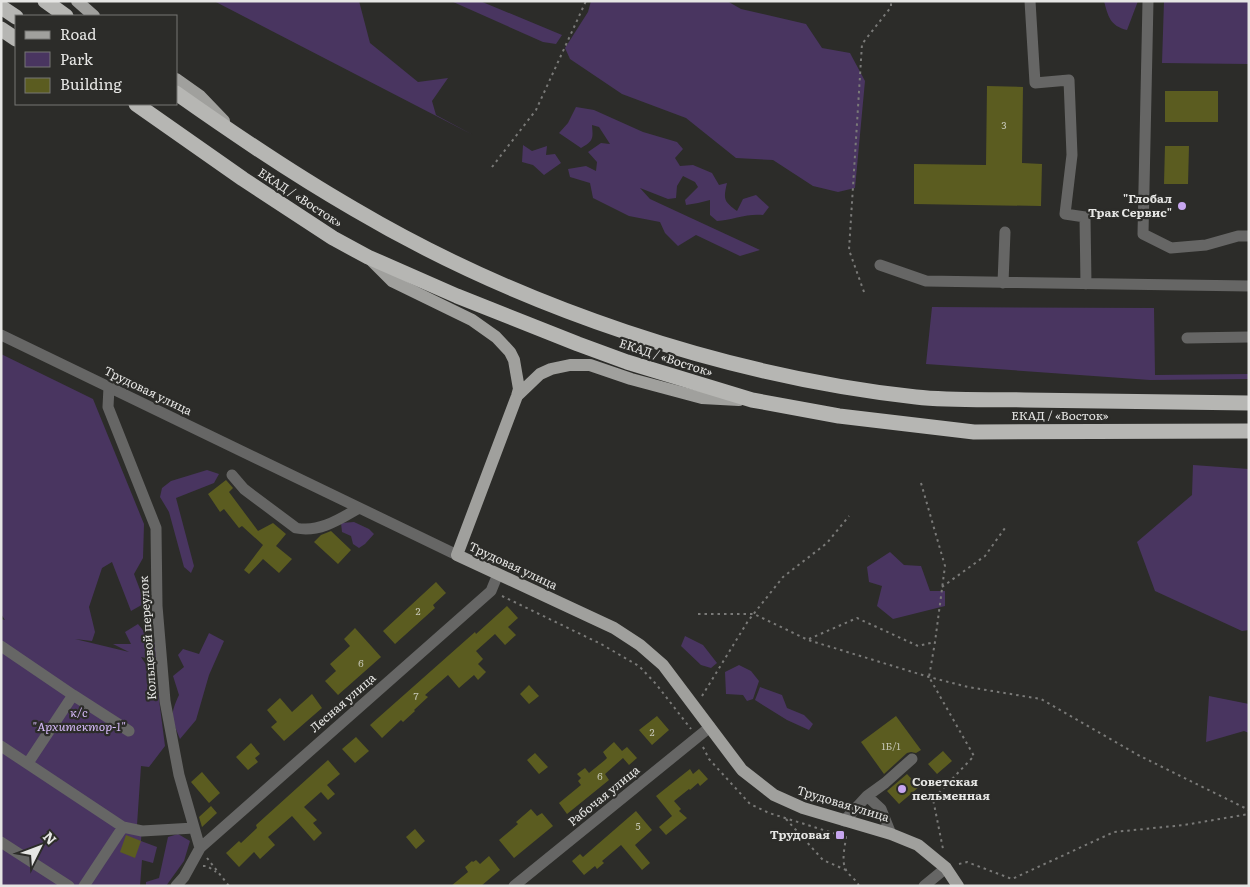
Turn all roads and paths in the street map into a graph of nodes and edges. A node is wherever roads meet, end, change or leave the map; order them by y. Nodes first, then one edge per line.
1 (45, 1) edge
2 (77, 1) edge
3 (586, 1) edge
4 (891, 1) edge
5 (1030, 1) edge
6 (1148, 1) edge
7 (1, 7) edge
8 (65, 15) edge
9 (93, 15) edge
10 (15, 16) edge
11 (1, 29) edge
12 (15, 38) edge
13 (178, 80) edge
14 (178, 94) edge
15 (137, 105) edge
16 (240, 138) junction
17 (492, 167) dead end
18 (1005, 232) dead end
19 (1249, 236) edge
20 (368, 256) junction
21 (880, 265) dead end
22 (1003, 283) junction
23 (1086, 284) junction
24 (1249, 286) edge
25 (864, 292) dead end
26 (1, 335) edge
27 (1249, 337) edge
28 (1187, 338) dead end
29 (109, 387) junction
30 (517, 396) junction
31 (752, 400) junction
32 (1249, 403) edge
33 (1249, 431) edge
34 (232, 475) dead end
35 (922, 483) dead end
36 (360, 508) junction
37 (849, 516) dead end
38 (1005, 528) dead end
39 (457, 555) junction
40 (498, 574) junction
41 (942, 587) junction
42 (698, 614) dead end
43 (754, 614) junction
44 (808, 640) junction
45 (935, 642) junction
46 (1, 646) edge
47 (929, 677) junction
48 (72, 695) junction
49 (696, 707) junction
50 (710, 727) junction
51 (129, 731) dead end
52 (1, 746) edge
53 (912, 759) dead end
54 (28, 763) junction
55 (867, 796) junction
56 (1249, 810) edge
57 (1249, 814) edge
58 (786, 819) dead end
59 (844, 821) junction
60 (123, 827) junction
61 (194, 828) junction
62 (891, 834) junction
63 (1, 842) edge
64 (200, 848) junction
65 (946, 868) junction
66 (846, 870) dead end
67 (70, 886) edge
68 (84, 886) edge
69 (176, 886) edge
70 (228, 886) edge
71 (514, 886) edge
72 (924, 886) edge
73 (958, 886) edge

1 - 8 highway
2 - 9 main road
3 - 17 path
4 - 25 path
5 - 23 street
6 - 19 street
7 - 10 highway
11 - 12 highway
13 - 16 main road
14 - 16 highway, ЕКАД / «Восток»
15 - 20 highway, ЕКАД / «Восток»
16 - 32 highway, ЕКАД / «Восток»
18 - 22 street
20 - 30 main road
20 - 31 highway, ЕКАД / «Восток»
21 - 22 street
22 - 23 street
23 - 24 street
26 - 29 street, Трудовая улица
27 - 28 street
29 - 36 street, Трудовая улица
29 - 61 street, Кольцевой переулок
30 - 31 main road
30 - 39 main road
31 - 33 highway, ЕКАД / «Восток»
34 - 36 street
35 - 41 path
36 - 39 street, Трудовая улица
37 - 43 path
38 - 41 path
39 - 40 main road, Трудовая улица
40 - 49 main road, Трудовая улица
40 - 64 street, Лесная улица
41 - 45 path
42 - 43 path
43 - 44 path
43 - 49 path
44 - 45 path
44 - 47 path
45 - 47 path
46 - 48 street
47 - 56 path
47 - 65 path
48 - 51 street
48 - 54 street
49 - 50 main road, Трудовая улица
50 - 59 main road, Трудовая улица
50 - 71 street, Рабочая улица
52 - 54 street
53 - 55 street
54 - 60 street
55 - 59 street
55 - 62 street
57 - 65 path
58 - 66 path
59 - 62 main road, Трудовая улица
60 - 61 street
60 - 68 street
61 - 64 street, Кольцевой переулок
62 - 65 main road, Трудовая улица
63 - 67 street
64 - 69 street
64 - 70 path
65 - 72 street
65 - 73 main road, Трудовая улица

